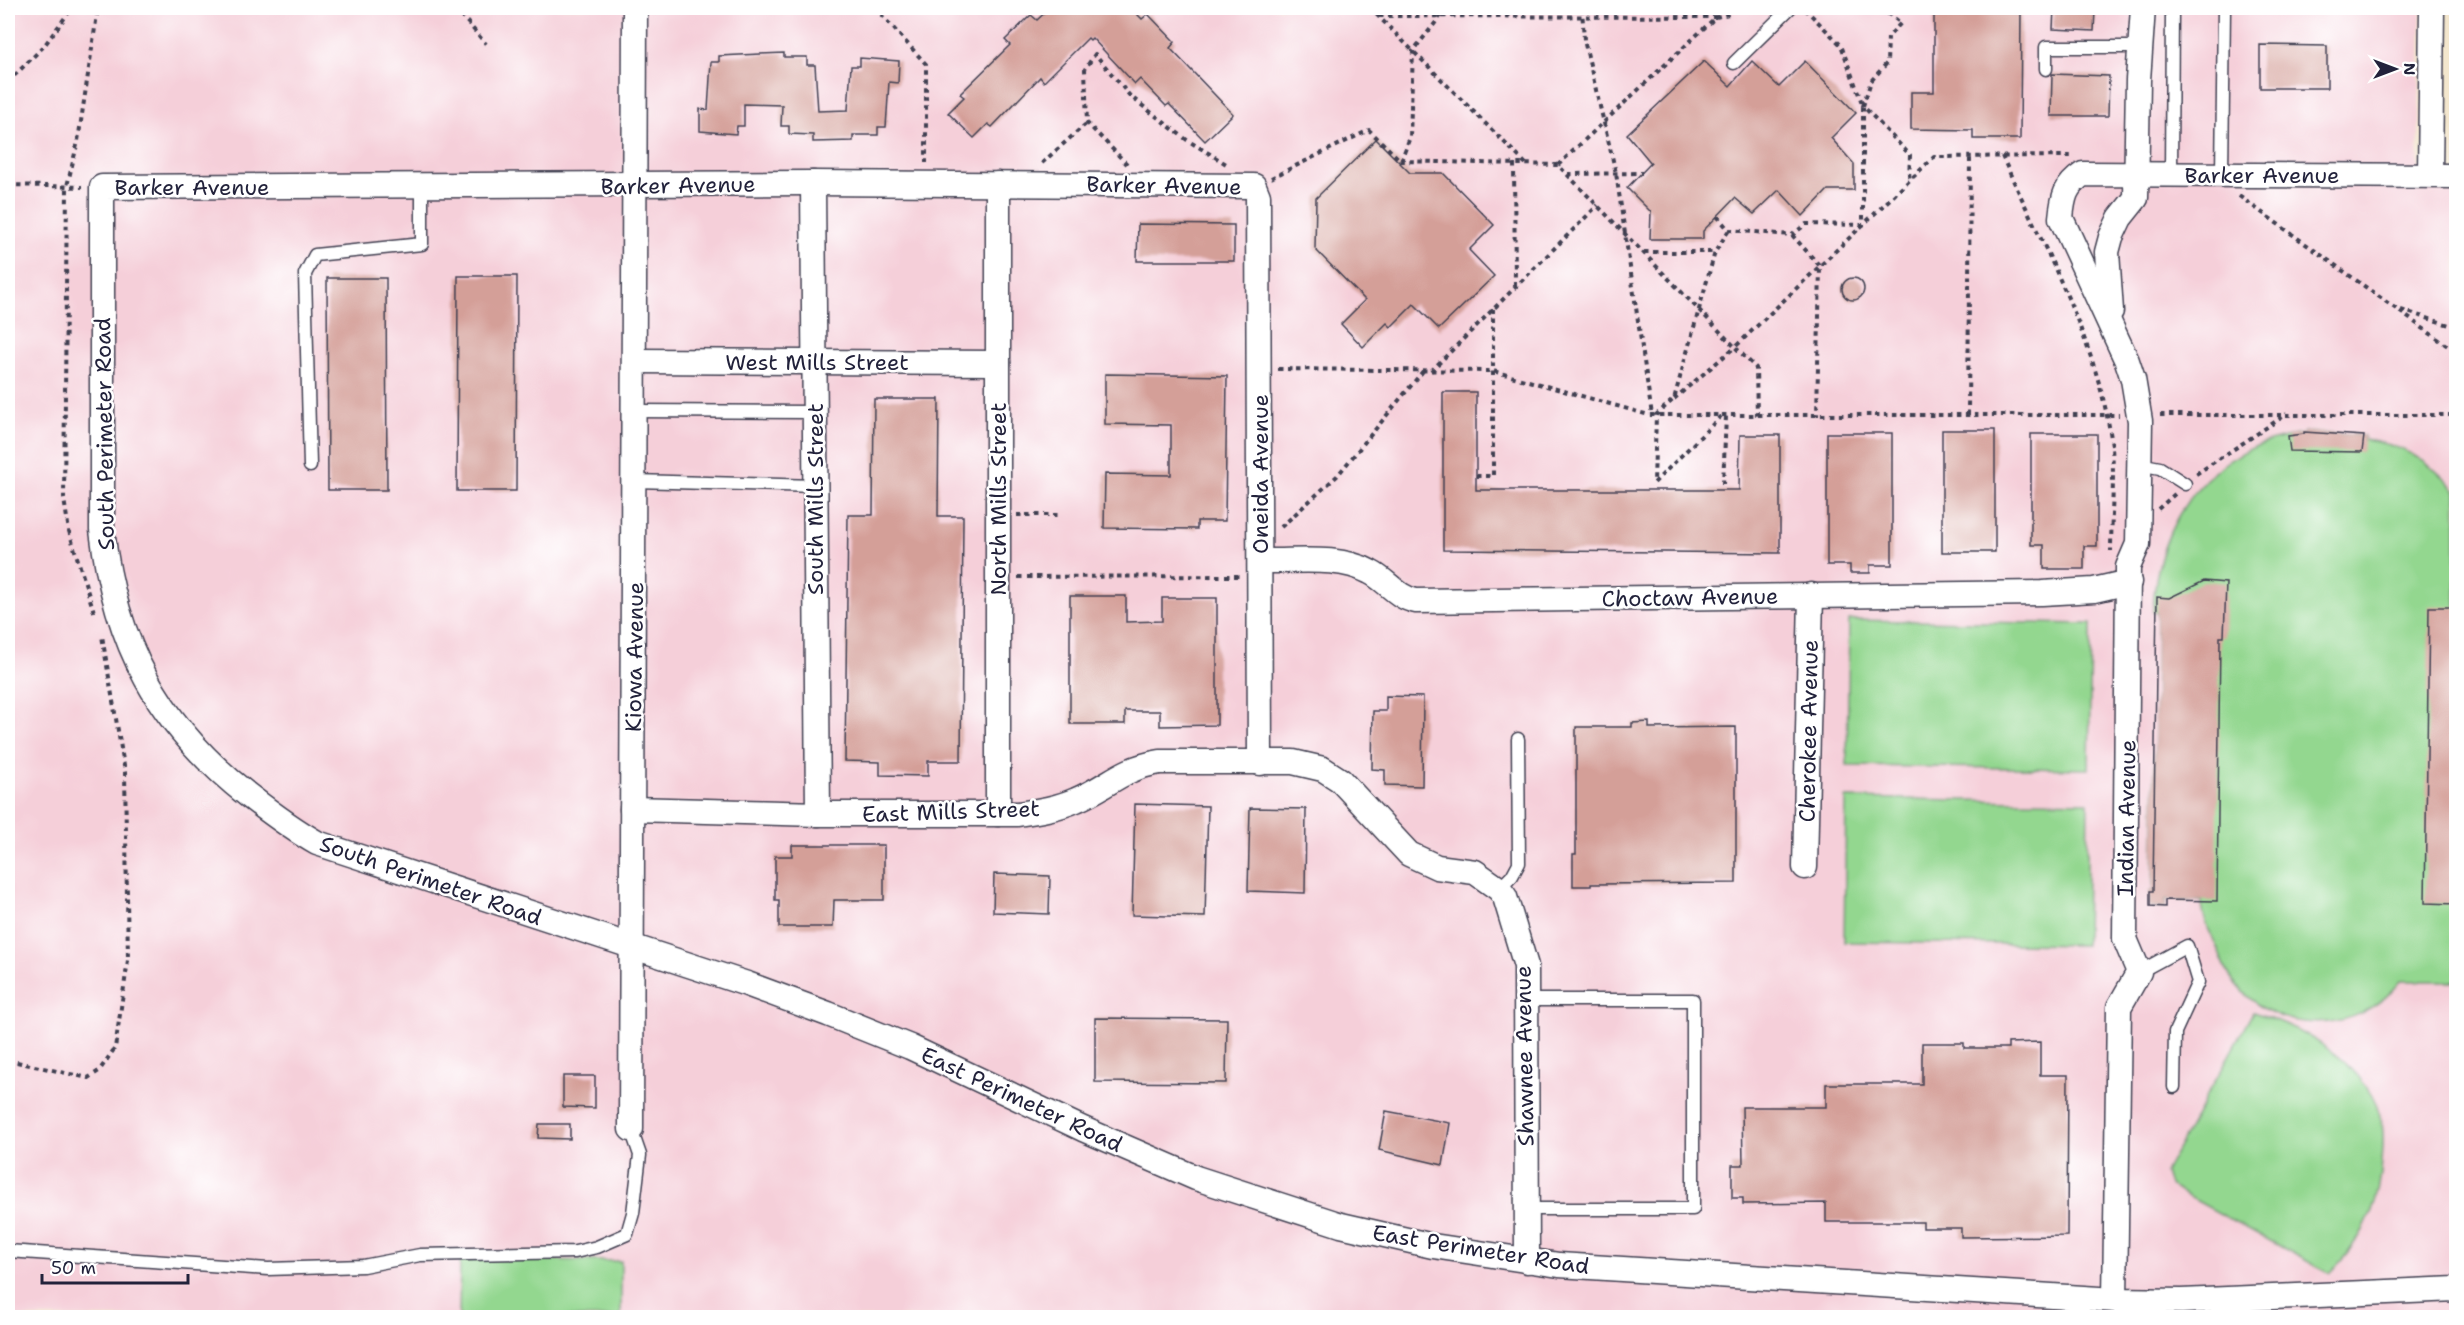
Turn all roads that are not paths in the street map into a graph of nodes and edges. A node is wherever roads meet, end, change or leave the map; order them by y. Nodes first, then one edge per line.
1 (1790, 8) edge
2 (2143, 8) edge
3 (2172, 8) edge
4 (2224, 8) edge
5 (2432, 8) edge
6 (635, 9) edge
7 (2140, 47) junction
8 (1734, 63) dead end
9 (2046, 69) dead end
10 (2137, 174) junction
11 (2171, 174) junction
12 (2430, 176) junction
13 (2457, 176) edge
14 (1258, 180) joint
15 (2070, 182) joint
16 (813, 183) junction
17 (998, 184) junction
18 (2229, 184) junction
19 (422, 186) junction
20 (635, 186) junction
21 (102, 187) joint
22 (2114, 333) junction
23 (635, 361) junction
24 (814, 362) junction
25 (998, 363) junction
26 (635, 411) junction
27 (814, 412) junction
28 (2139, 464) junction
29 (310, 466) dead end
30 (635, 481) junction
31 (2185, 484) road end
32 (815, 486) junction
33 (1261, 562) junction
34 (2120, 584) junction
35 (1811, 595) junction
36 (1518, 739) dead end
37 (1260, 763) junction
38 (632, 809) junction
39 (818, 814) junction
40 (998, 814) junction
41 (1805, 867) dead end
42 (1499, 889) junction
43 (631, 947) junction
44 (2139, 972) junction
45 (1526, 1000) junction
46 (2174, 1087) dead end
47 (631, 1128) joint
48 (1527, 1209) junction
49 (8, 1251) edge
50 (1527, 1261) junction
51 (2457, 1289) edge
52 (2115, 1300) junction

1 - 8 lane
2 - 7 street, Indian Avenue
3 - 11 lane
4 - 18 lane
5 - 12 street
6 - 20 street, Kiowa Avenue
7 - 9 lane
7 - 10 street, Indian Avenue
10 - 11 street, Barker Avenue
10 - 15 street, Barker Avenue
10 - 22 street, Indian Avenue
11 - 18 street, Barker Avenue
12 - 13 street, Barker Avenue
12 - 18 street, Barker Avenue
14 - 17 street, Barker Avenue
14 - 33 street, Oneida Avenue
15 - 22 street, Indian Avenue
16 - 17 street, Barker Avenue
16 - 20 street, Barker Avenue
16 - 24 street, South Mills Street
17 - 25 street, North Mills Street
19 - 20 street, Barker Avenue
19 - 21 street, Barker Avenue
19 - 29 lane
20 - 23 street, Kiowa Avenue
21 - 43 street, South Perimeter Road
22 - 28 street, Indian Avenue
23 - 24 street, West Mills Street
23 - 26 street, Kiowa Avenue
24 - 25 street, West Mills Street
24 - 27 street, South Mills Street
25 - 40 street, North Mills Street
26 - 27 lane
26 - 30 street, Kiowa Avenue
27 - 32 street, South Mills Street
28 - 31 lane
28 - 34 street, Indian Avenue
30 - 32 lane
30 - 38 street, Kiowa Avenue
32 - 39 street, South Mills Street
33 - 35 street, Choctaw Avenue
33 - 37 street, Oneida Avenue
34 - 35 street, Choctaw Avenue
34 - 44 street, Indian Avenue
35 - 41 street, Cherokee Avenue
36 - 42 lane
37 - 40 street, East Mills Street
37 - 42 street
38 - 39 street, East Mills Street
38 - 43 street, Kiowa Avenue
39 - 40 street, East Mills Street
42 - 45 street, Shawnee Avenue
43 - 47 street, Kiowa Avenue
43 - 50 street, East Perimeter Road
44 - 46 lane
44 - 52 street
45 - 48 street, Shawnee Avenue
45 - 48 lane
47 - 49 lane
48 - 50 street, Shawnee Avenue
50 - 52 street, East Perimeter Road
51 - 52 street, East Perimeter Road

